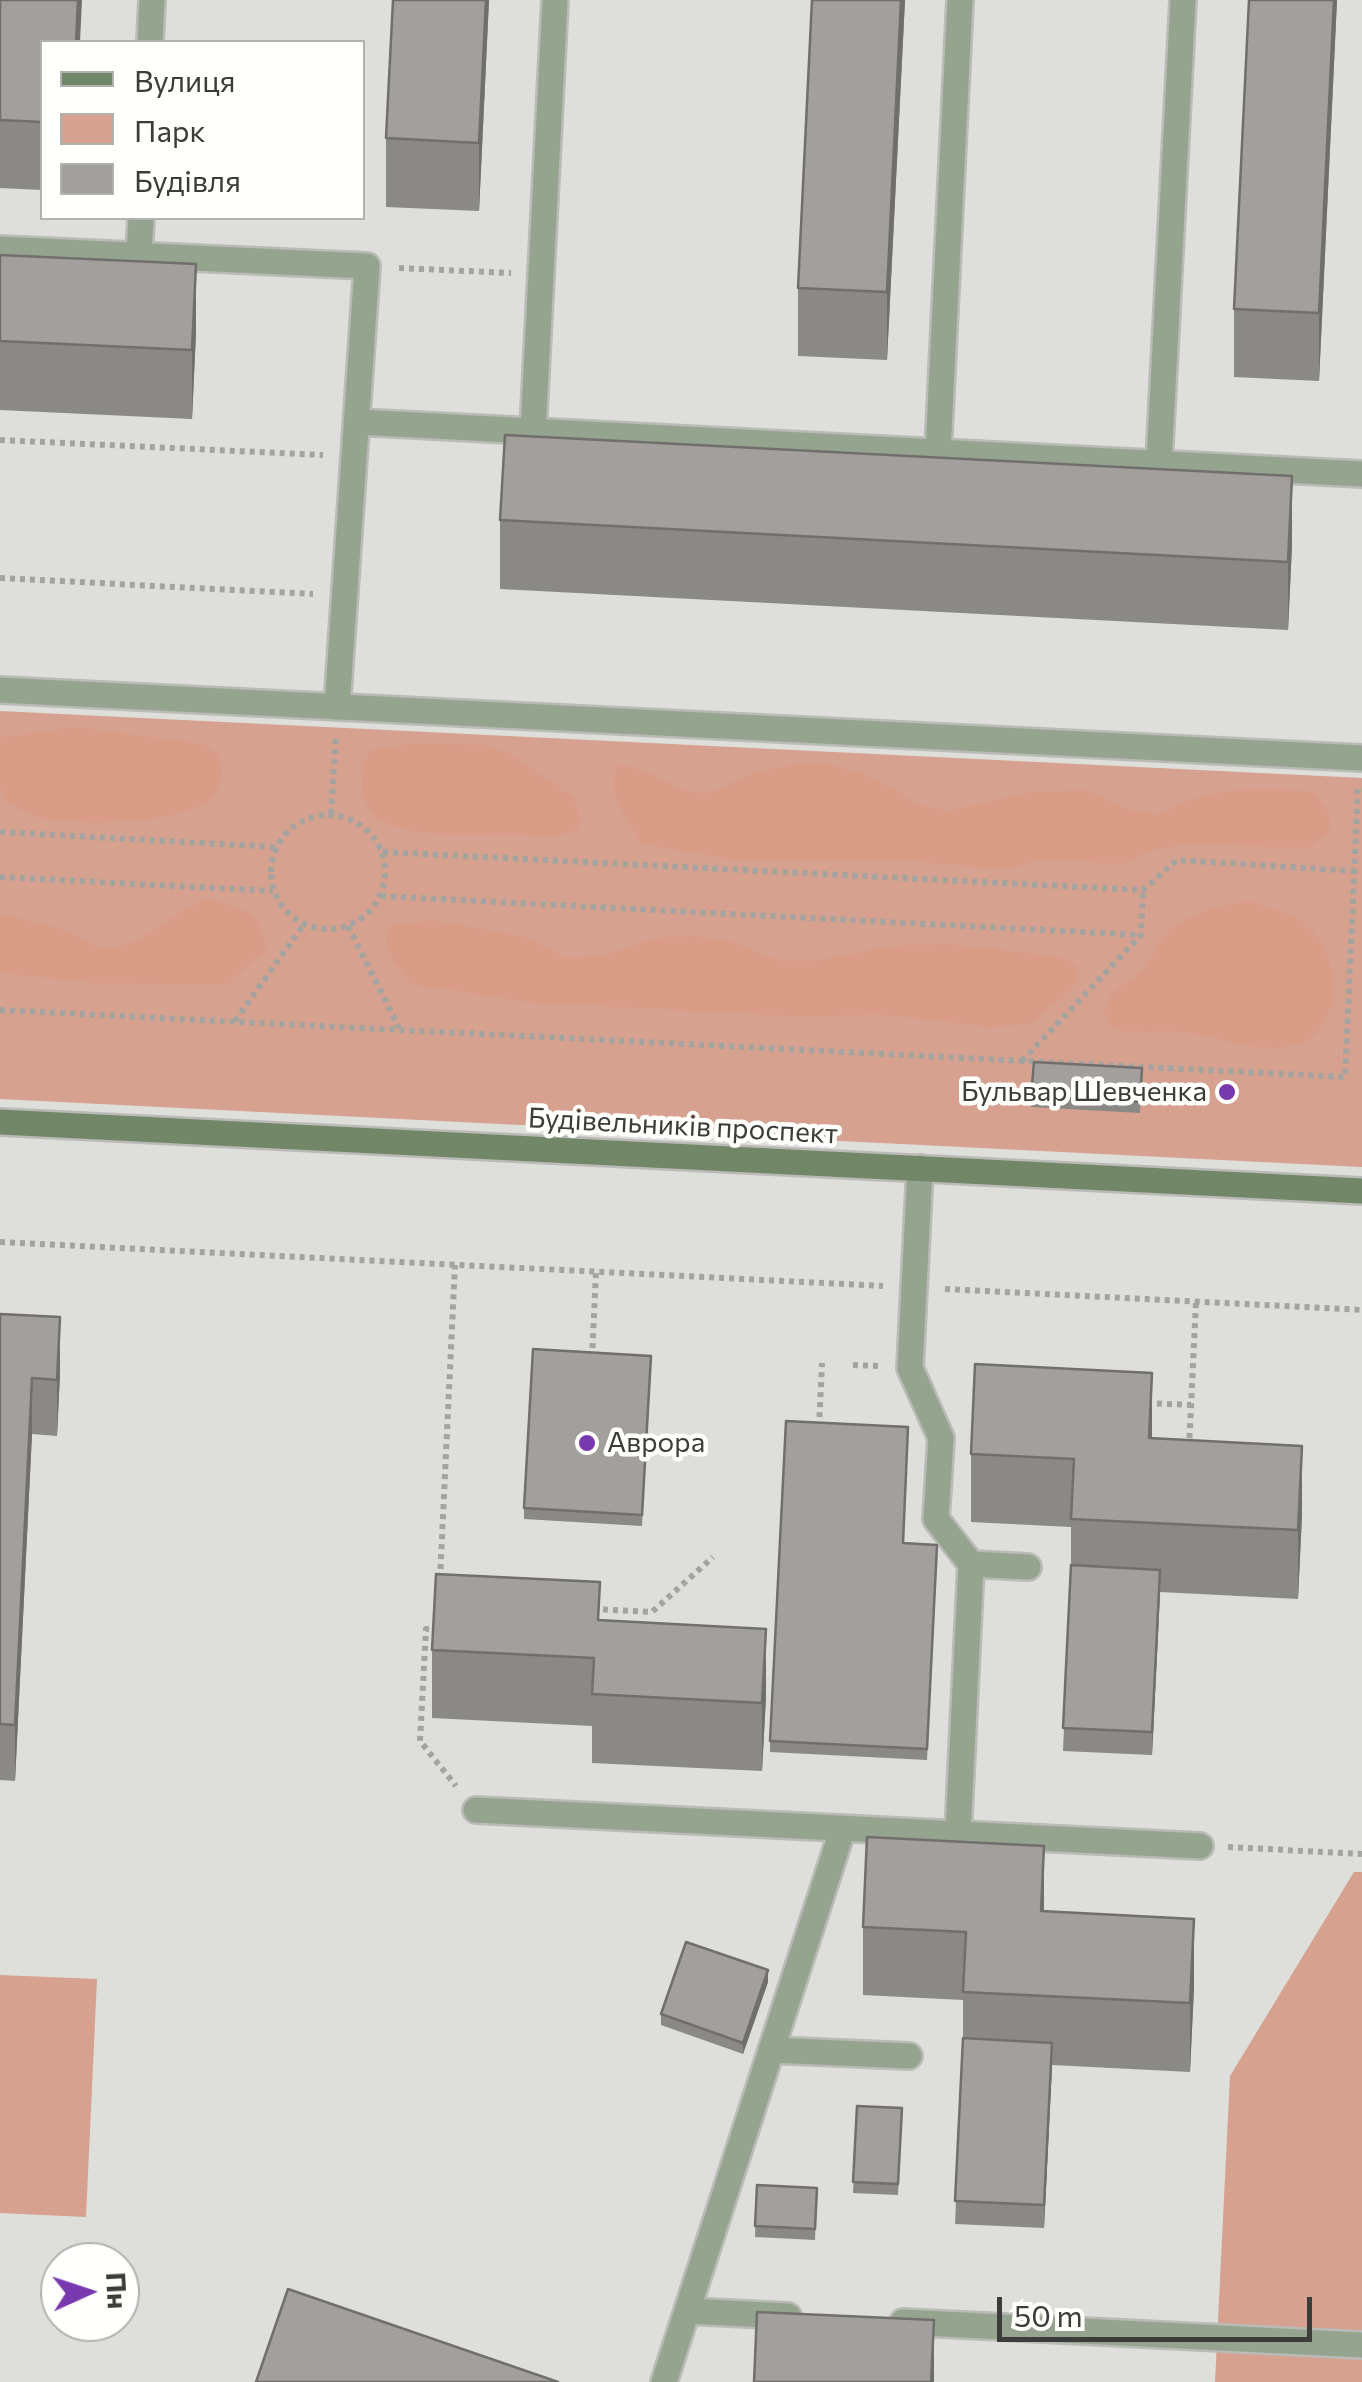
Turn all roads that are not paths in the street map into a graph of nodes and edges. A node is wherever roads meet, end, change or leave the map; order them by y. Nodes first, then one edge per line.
1 (152, 0) edge
2 (555, 0) edge
3 (960, 0) edge
4 (1183, 0) edge
5 (150, 40) edge
6 (141, 220) edge
7 (0, 248) edge
8 (140, 255) junction
9 (356, 422) junction
10 (533, 431) junction
11 (938, 452) junction
12 (1159, 463) junction
13 (1362, 474) edge
14 (0, 690) edge
15 (337, 707) junction
16 (1361, 758) edge
17 (0, 1122) edge
18 (920, 1168) junction
19 (1362, 1190) edge
20 (971, 1564) junction
21 (1028, 1567) dead end
22 (476, 1810) road end
23 (843, 1828) junction
24 (958, 1834) junction
25 (1200, 1846) road end
26 (772, 2050) junction
27 (909, 2056) dead end
28 (687, 2311) junction
29 (821, 2318) edge
30 (879, 2321) edge
31 (1362, 2345) edge
32 (664, 2382) edge

1 - 5 street
2 - 10 street
3 - 11 street
4 - 12 street
6 - 8 street
7 - 8 street
8 - 9 street
9 - 10 street
9 - 15 street
10 - 11 street
11 - 12 street
12 - 13 street
14 - 15 street
15 - 16 street
17 - 18 main road, Будівельників проспект
18 - 19 main road, Будівельників проспект
18 - 20 street
20 - 21 street
20 - 24 street
22 - 23 street
23 - 24 street
23 - 26 street
24 - 25 street
26 - 27 street
26 - 28 street
28 - 29 street
28 - 32 street
30 - 31 street

